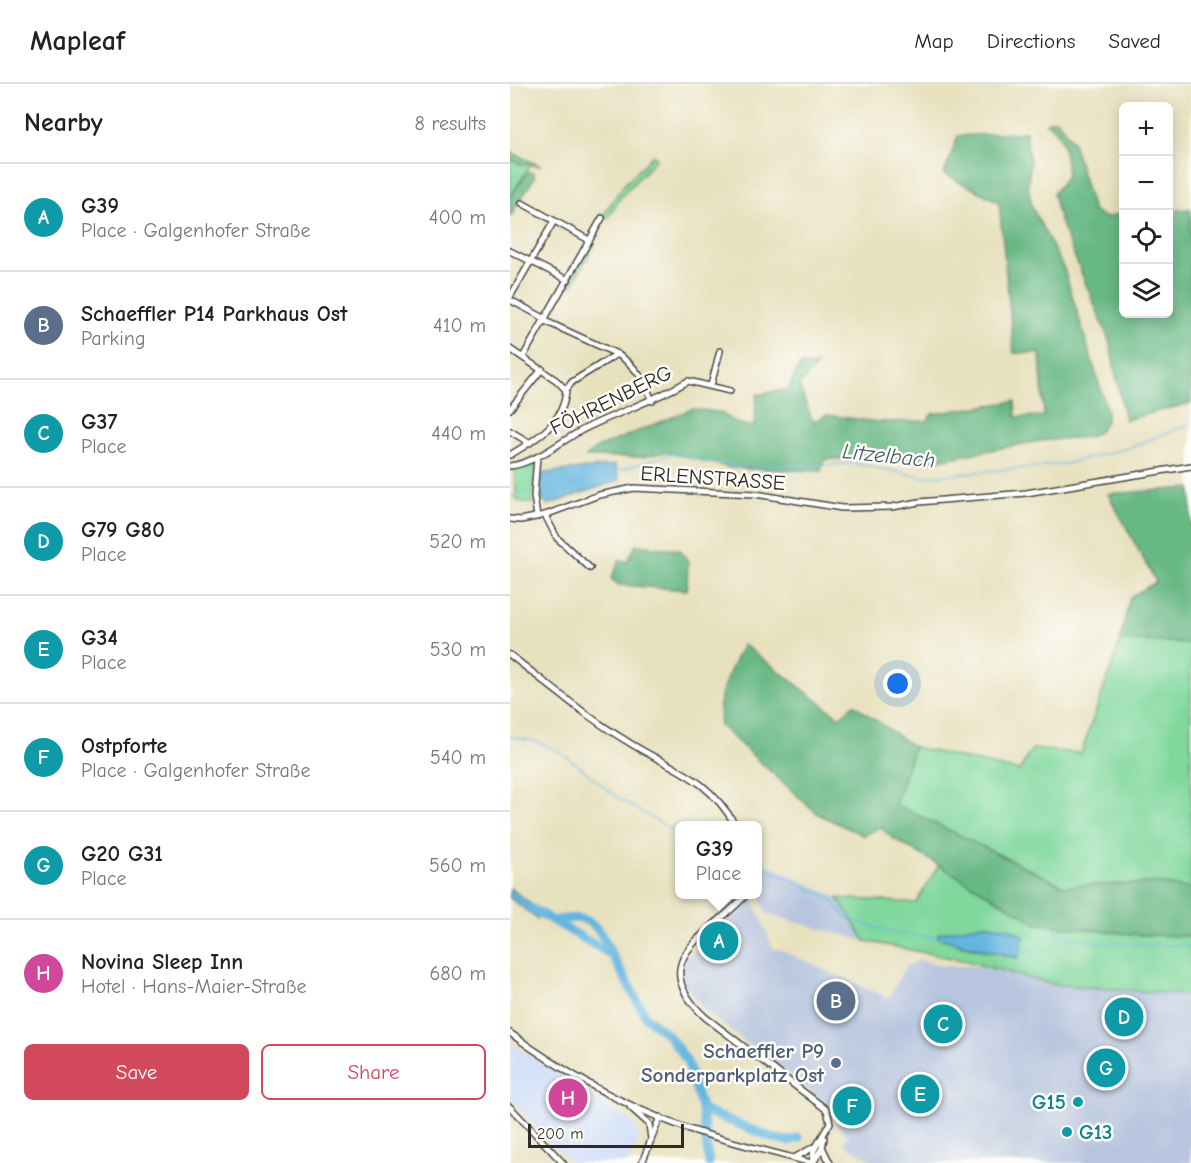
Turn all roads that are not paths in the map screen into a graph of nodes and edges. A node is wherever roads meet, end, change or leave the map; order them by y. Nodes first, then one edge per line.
1 (522, 203) dead end
2 (602, 218) dead end
3 (554, 221) junction
4 (589, 240) junction
5 (510, 251) edge
6 (531, 262) junction
7 (568, 280) junction
8 (510, 299) edge
9 (545, 320) junction
10 (510, 348) edge
11 (720, 351) dead end
12 (617, 354) junction
13 (523, 357) junction
14 (542, 369) junction
15 (711, 385) junction
16 (566, 390) junction
17 (730, 391) dead end
18 (652, 401) junction
19 (510, 409) edge
20 (510, 430) edge
21 (530, 443) junction
22 (510, 455) edge
23 (537, 457) junction
24 (510, 466) edge
25 (1191, 466) edge
26 (545, 515) junction
27 (537, 517) junction
28 (510, 519) edge
29 (590, 568) dead end
30 (510, 655) edge
31 (733, 821) edge
32 (742, 899) edge
33 (510, 1033) edge
34 (622, 1101) junction
35 (510, 1107) edge
36 (660, 1117) junction
37 (651, 1139) junction
38 (820, 1146) junction
39 (794, 1158) junction
40 (563, 1163) edge
41 (642, 1163) edge
42 (812, 1163) edge
43 (830, 1163) edge

1 - 3 street
2 - 4 street
3 - 4 street
3 - 6 street
4 - 7 street
5 - 6 street
6 - 7 street
6 - 8 street
7 - 9 street
8 - 9 street
9 - 12 street
9 - 13 street
10 - 13 street
11 - 15 street
12 - 16 street
12 - 18 street
13 - 14 street
14 - 16 street
14 - 19 street
15 - 17 street, FÖHRENBERG
15 - 18 street, FÖHRENBERG
16 - 21 street
18 - 23 street, FÖHRENBERG
20 - 21 street
21 - 22 street
23 - 24 street, FÖHRENBERG
23 - 27 street
25 - 26 street, ERLENSTRASSE
26 - 27 street, ERLENSTRASSE
26 - 29 street
27 - 28 street, ERLENSTRASSE
30 - 31 street
32 - 38 street
33 - 34 street
34 - 36 street
34 - 37 street
35 - 40 street
36 - 37 street
36 - 39 street
37 - 41 street
38 - 39 street
38 - 42 street
38 - 43 street
39 - 42 street

